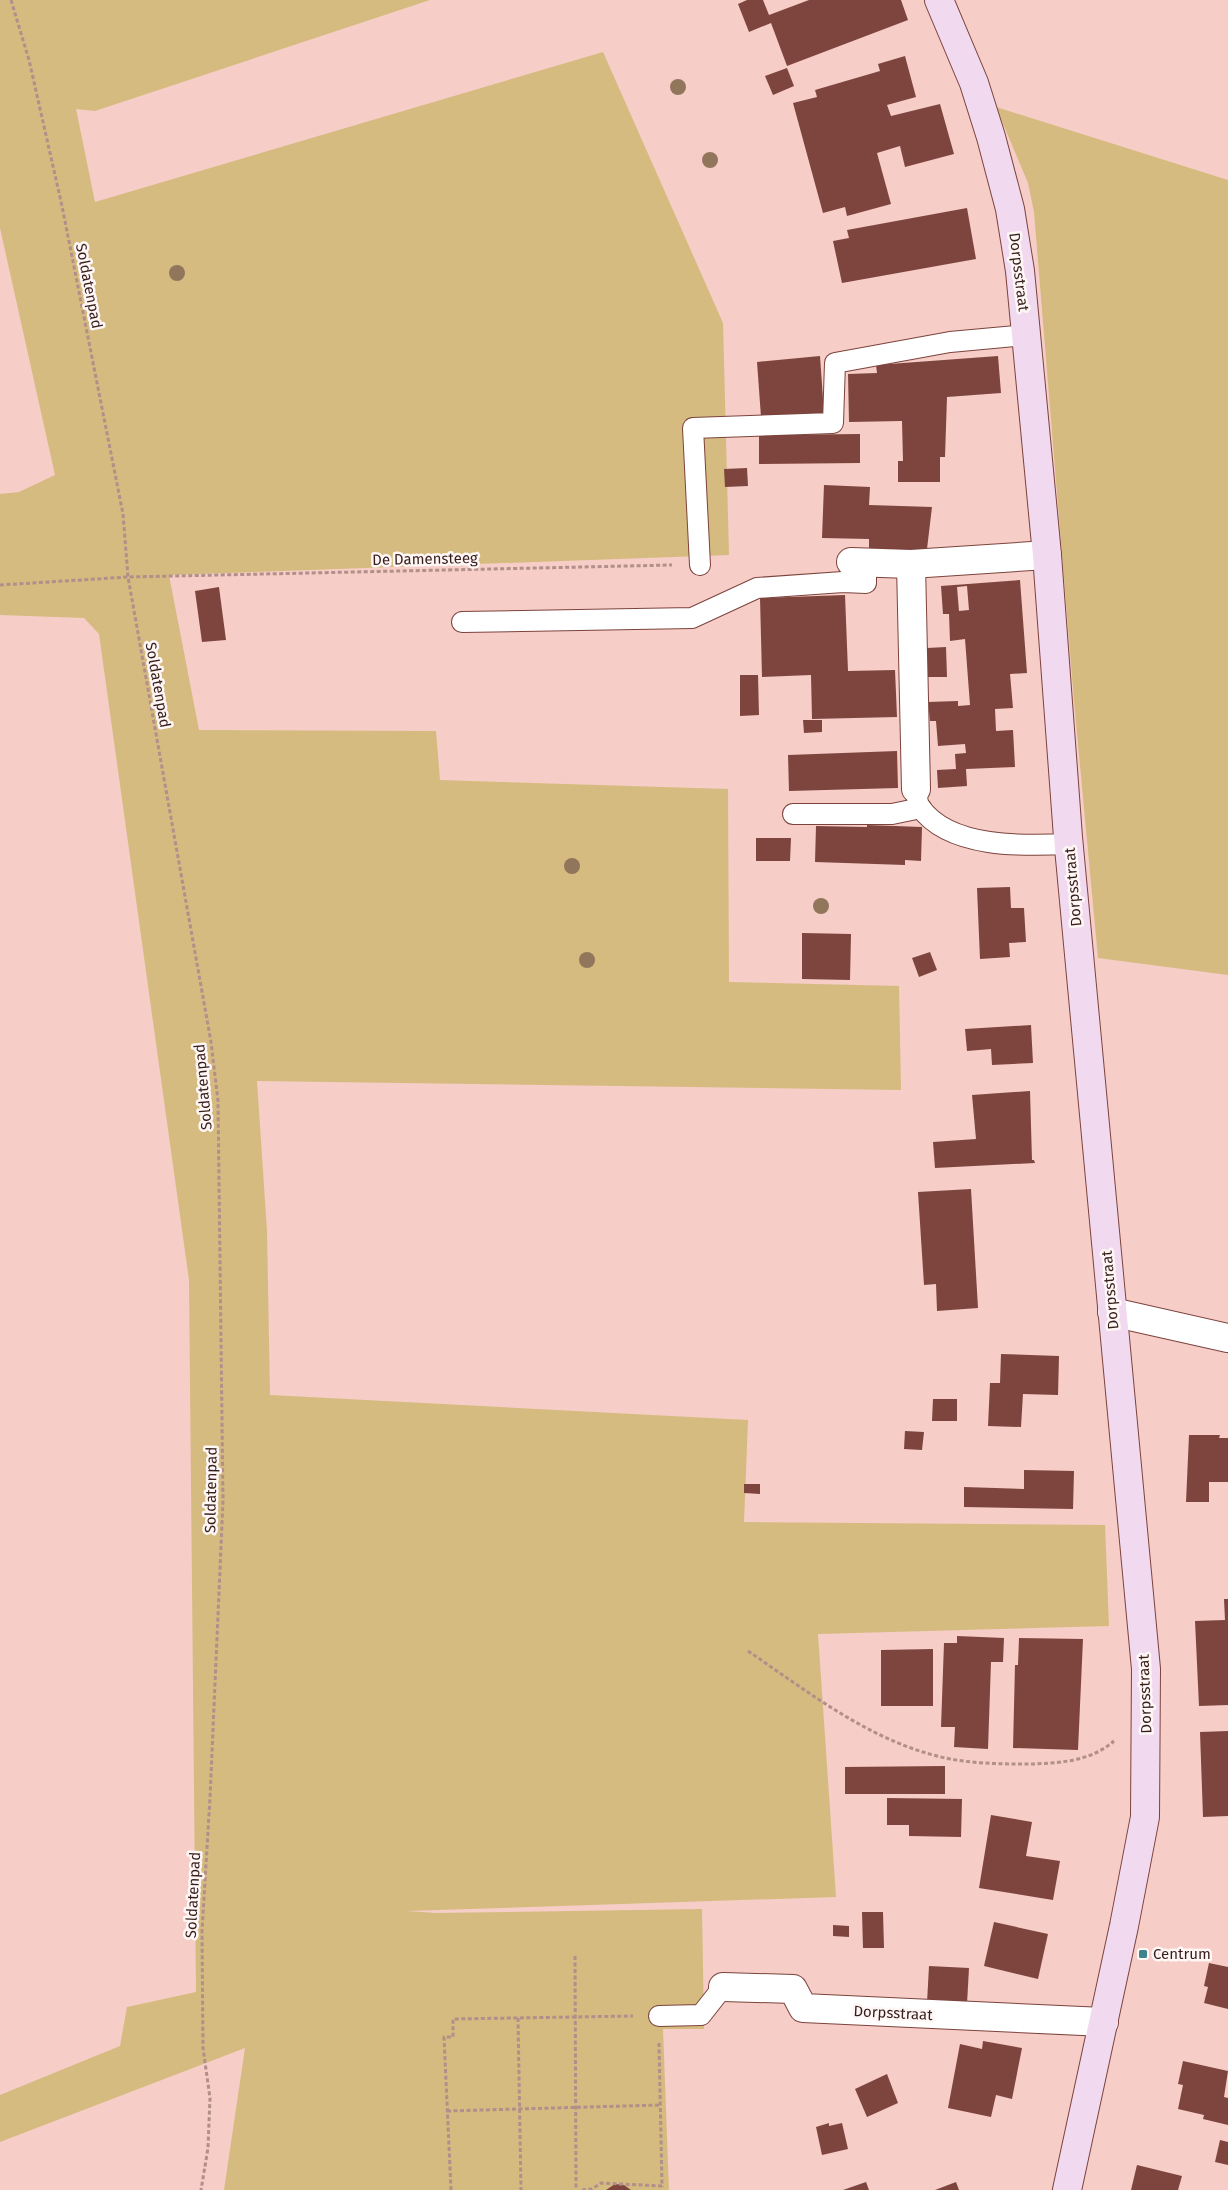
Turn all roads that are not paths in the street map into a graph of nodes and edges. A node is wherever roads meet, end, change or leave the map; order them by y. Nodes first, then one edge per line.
1 (939, 0) edge
2 (1026, 335) junction
3 (1047, 555) junction
4 (859, 562) joint
5 (911, 564) junction
6 (700, 565) road end
7 (462, 622) dead end
8 (918, 798) junction
9 (793, 814) dead end
10 (1069, 844) junction
11 (1112, 1312) junction
12 (1228, 1338) edge
13 (723, 1987) joint
14 (659, 2016) road end
15 (1104, 2022) junction
16 (1067, 2190) edge

1 - 2 street, Dorpsstraat
2 - 3 street, Dorpsstraat
2 - 6 lane
3 - 5 street
3 - 10 street, Dorpsstraat
4 - 5 street
4 - 7 lane
5 - 8 street
8 - 9 lane
8 - 10 lane
10 - 11 street, Dorpsstraat
11 - 12 street
11 - 15 street, Dorpsstraat
13 - 14 lane
13 - 15 street, Dorpsstraat
15 - 16 street, Dorpsstraat

